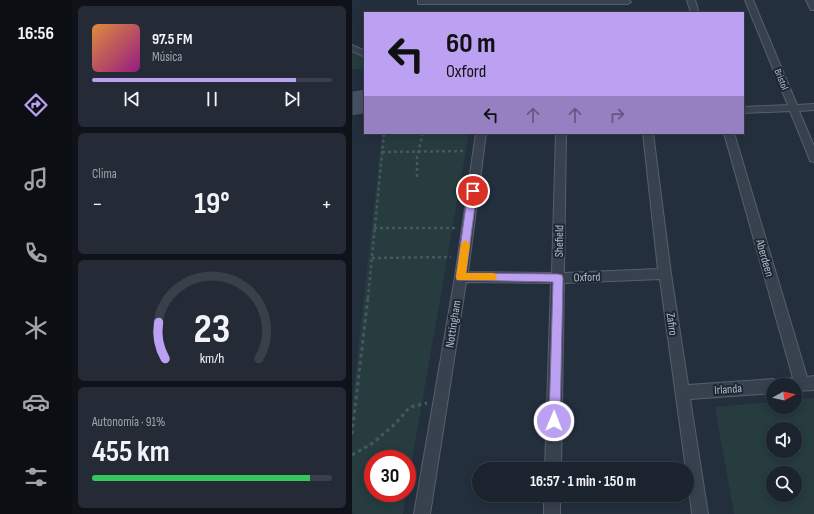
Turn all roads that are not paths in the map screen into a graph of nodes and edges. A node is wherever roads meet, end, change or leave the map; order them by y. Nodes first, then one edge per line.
1 (691, 0) edge
2 (749, 0) edge
3 (810, 0) edge
4 (421, 3) edge
5 (627, 3) edge
6 (814, 8) edge
7 (695, 12) edge
8 (352, 48) edge
9 (364, 54) edge
10 (814, 107) edge
11 (794, 108) junction
12 (744, 110) edge
13 (481, 134) edge
14 (561, 134) edge
15 (648, 134) edge
16 (729, 134) edge
17 (814, 158) edge
18 (665, 274) junction
19 (461, 277) junction
20 (558, 278) junction
21 (808, 383) edge
22 (766, 386) edge
23 (682, 392) junction
24 (553, 462) edge
25 (552, 502) edge
26 (422, 514) edge
27 (552, 514) edge
28 (700, 514) edge

1 - 7 street
2 - 11 street, Bristol
3 - 6 street
4 - 5 street
8 - 9 street
10 - 11 street
11 - 12 street
11 - 17 street, Bristol
13 - 19 street, Nottingham
14 - 20 street, Shefield
15 - 18 street, Zafiro
16 - 21 street, Aberdeen
18 - 20 street, Oxford
18 - 23 street, Zafiro
19 - 20 street, Oxford
19 - 26 street, Nottingham
20 - 24 street, Shefield
22 - 23 street, Irlanda
23 - 28 street, Zafiro
25 - 27 street

